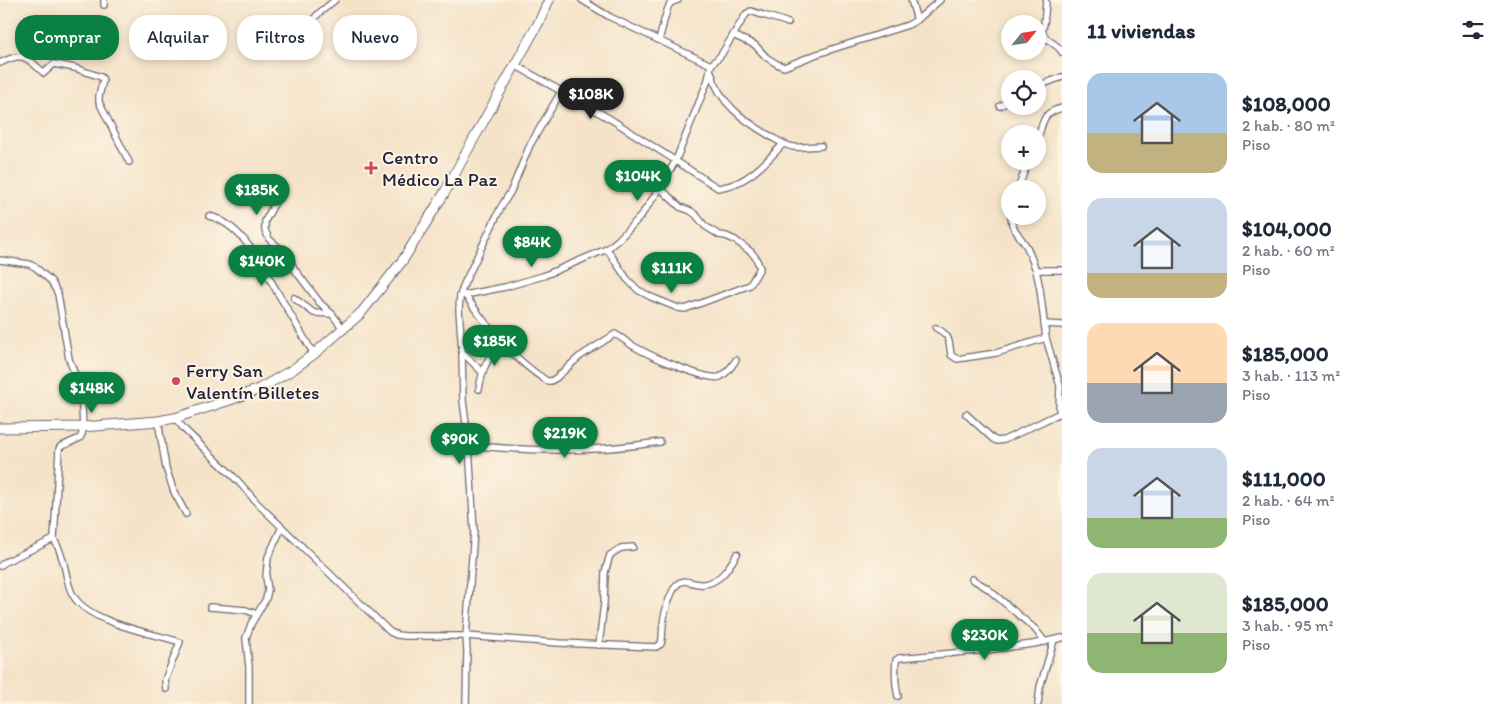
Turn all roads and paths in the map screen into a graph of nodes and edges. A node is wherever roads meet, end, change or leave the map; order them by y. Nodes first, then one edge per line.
1 (334, 0) edge
2 (549, 0) edge
3 (582, 0) edge
4 (678, 0) edge
5 (912, 0) edge
6 (940, 0) edge
7 (1046, 2) dead end
8 (317, 15) edge
9 (917, 20) junction
10 (788, 23) dead end
11 (733, 35) junction
12 (659, 40) junction
13 (1062, 52) edge
14 (0, 63) edge
15 (515, 65) junction
16 (711, 68) junction
17 (1062, 78) edge
18 (1046, 83) edge
19 (562, 90) junction
20 (1062, 108) edge
21 (1043, 125) edge
22 (783, 144) junction
23 (821, 146) dead end
24 (676, 160) junction
25 (129, 162) dead end
26 (660, 188) junction
27 (279, 195) dead end
28 (210, 216) dead end
29 (1013, 225) edge
30 (276, 245) junction
31 (607, 249) junction
32 (0, 260) edge
33 (261, 264) junction
34 (1036, 270) junction
35 (1062, 270) edge
36 (463, 295) junction
37 (294, 298) dead end
38 (332, 314) junction
39 (1044, 324) junction
40 (1062, 325) edge
41 (936, 328) dead end
42 (344, 330) junction
43 (1046, 338) junction
44 (501, 341) junction
45 (462, 352) junction
46 (314, 354) junction
47 (736, 360) dead end
48 (482, 372) junction
49 (1061, 386) edge
50 (480, 389) dead end
51 (966, 414) dead end
52 (1061, 414) edge
53 (175, 418) junction
54 (158, 421) junction
55 (83, 427) junction
56 (0, 428) edge
57 (660, 442) dead end
58 (468, 445) junction
59 (186, 514) dead end
60 (282, 527) junction
61 (54, 539) junction
62 (633, 547) dead end
63 (737, 554) dead end
64 (0, 566) edge
65 (972, 579) dead end
66 (210, 608) dead end
67 (256, 614) junction
68 (466, 636) junction
69 (1062, 638) edge
70 (1054, 640) junction
71 (1045, 642) junction
72 (599, 645) junction
73 (166, 689) dead end
74 (898, 696) dead end
75 (249, 704) edge
76 (466, 704) edge
77 (1038, 704) edge

1 - 8 street
2 - 15 main road
3 - 12 street
4 - 12 street
5 - 9 street
6 - 9 street
7 - 13 street
9 - 11 street
10 - 11 street
11 - 16 street
12 - 16 street
14 - 25 street
15 - 19 street
15 - 42 main road
16 - 22 street
16 - 24 street
17 - 18 street
19 - 24 street
19 - 36 street
20 - 21 street
22 - 23 street
22 - 24 street
24 - 26 street
26 - 31 street
26 - 31 street
27 - 30 street
28 - 33 street
29 - 34 street
30 - 33 street
30 - 38 street
31 - 36 street
32 - 55 street
33 - 46 street
34 - 35 street
34 - 39 street
36 - 44 street
36 - 45 street
37 - 38 street
38 - 42 street
39 - 40 street
39 - 43 street
41 - 43 street
42 - 46 main road
43 - 49 street
44 - 47 street
44 - 48 street
45 - 48 street
45 - 58 street
46 - 53 main road
48 - 50 street
49 - 52 street
51 - 52 street
53 - 54 main road
53 - 60 street
54 - 55 main road
54 - 59 street
55 - 56 main road
55 - 61 street
57 - 58 street
58 - 68 street
60 - 67 street
60 - 68 street
61 - 64 street
61 - 73 street
62 - 72 street
63 - 72 street
65 - 71 street
66 - 67 street
67 - 75 street
68 - 72 street
68 - 76 street
69 - 70 street
70 - 71 street
70 - 77 street
71 - 74 street

